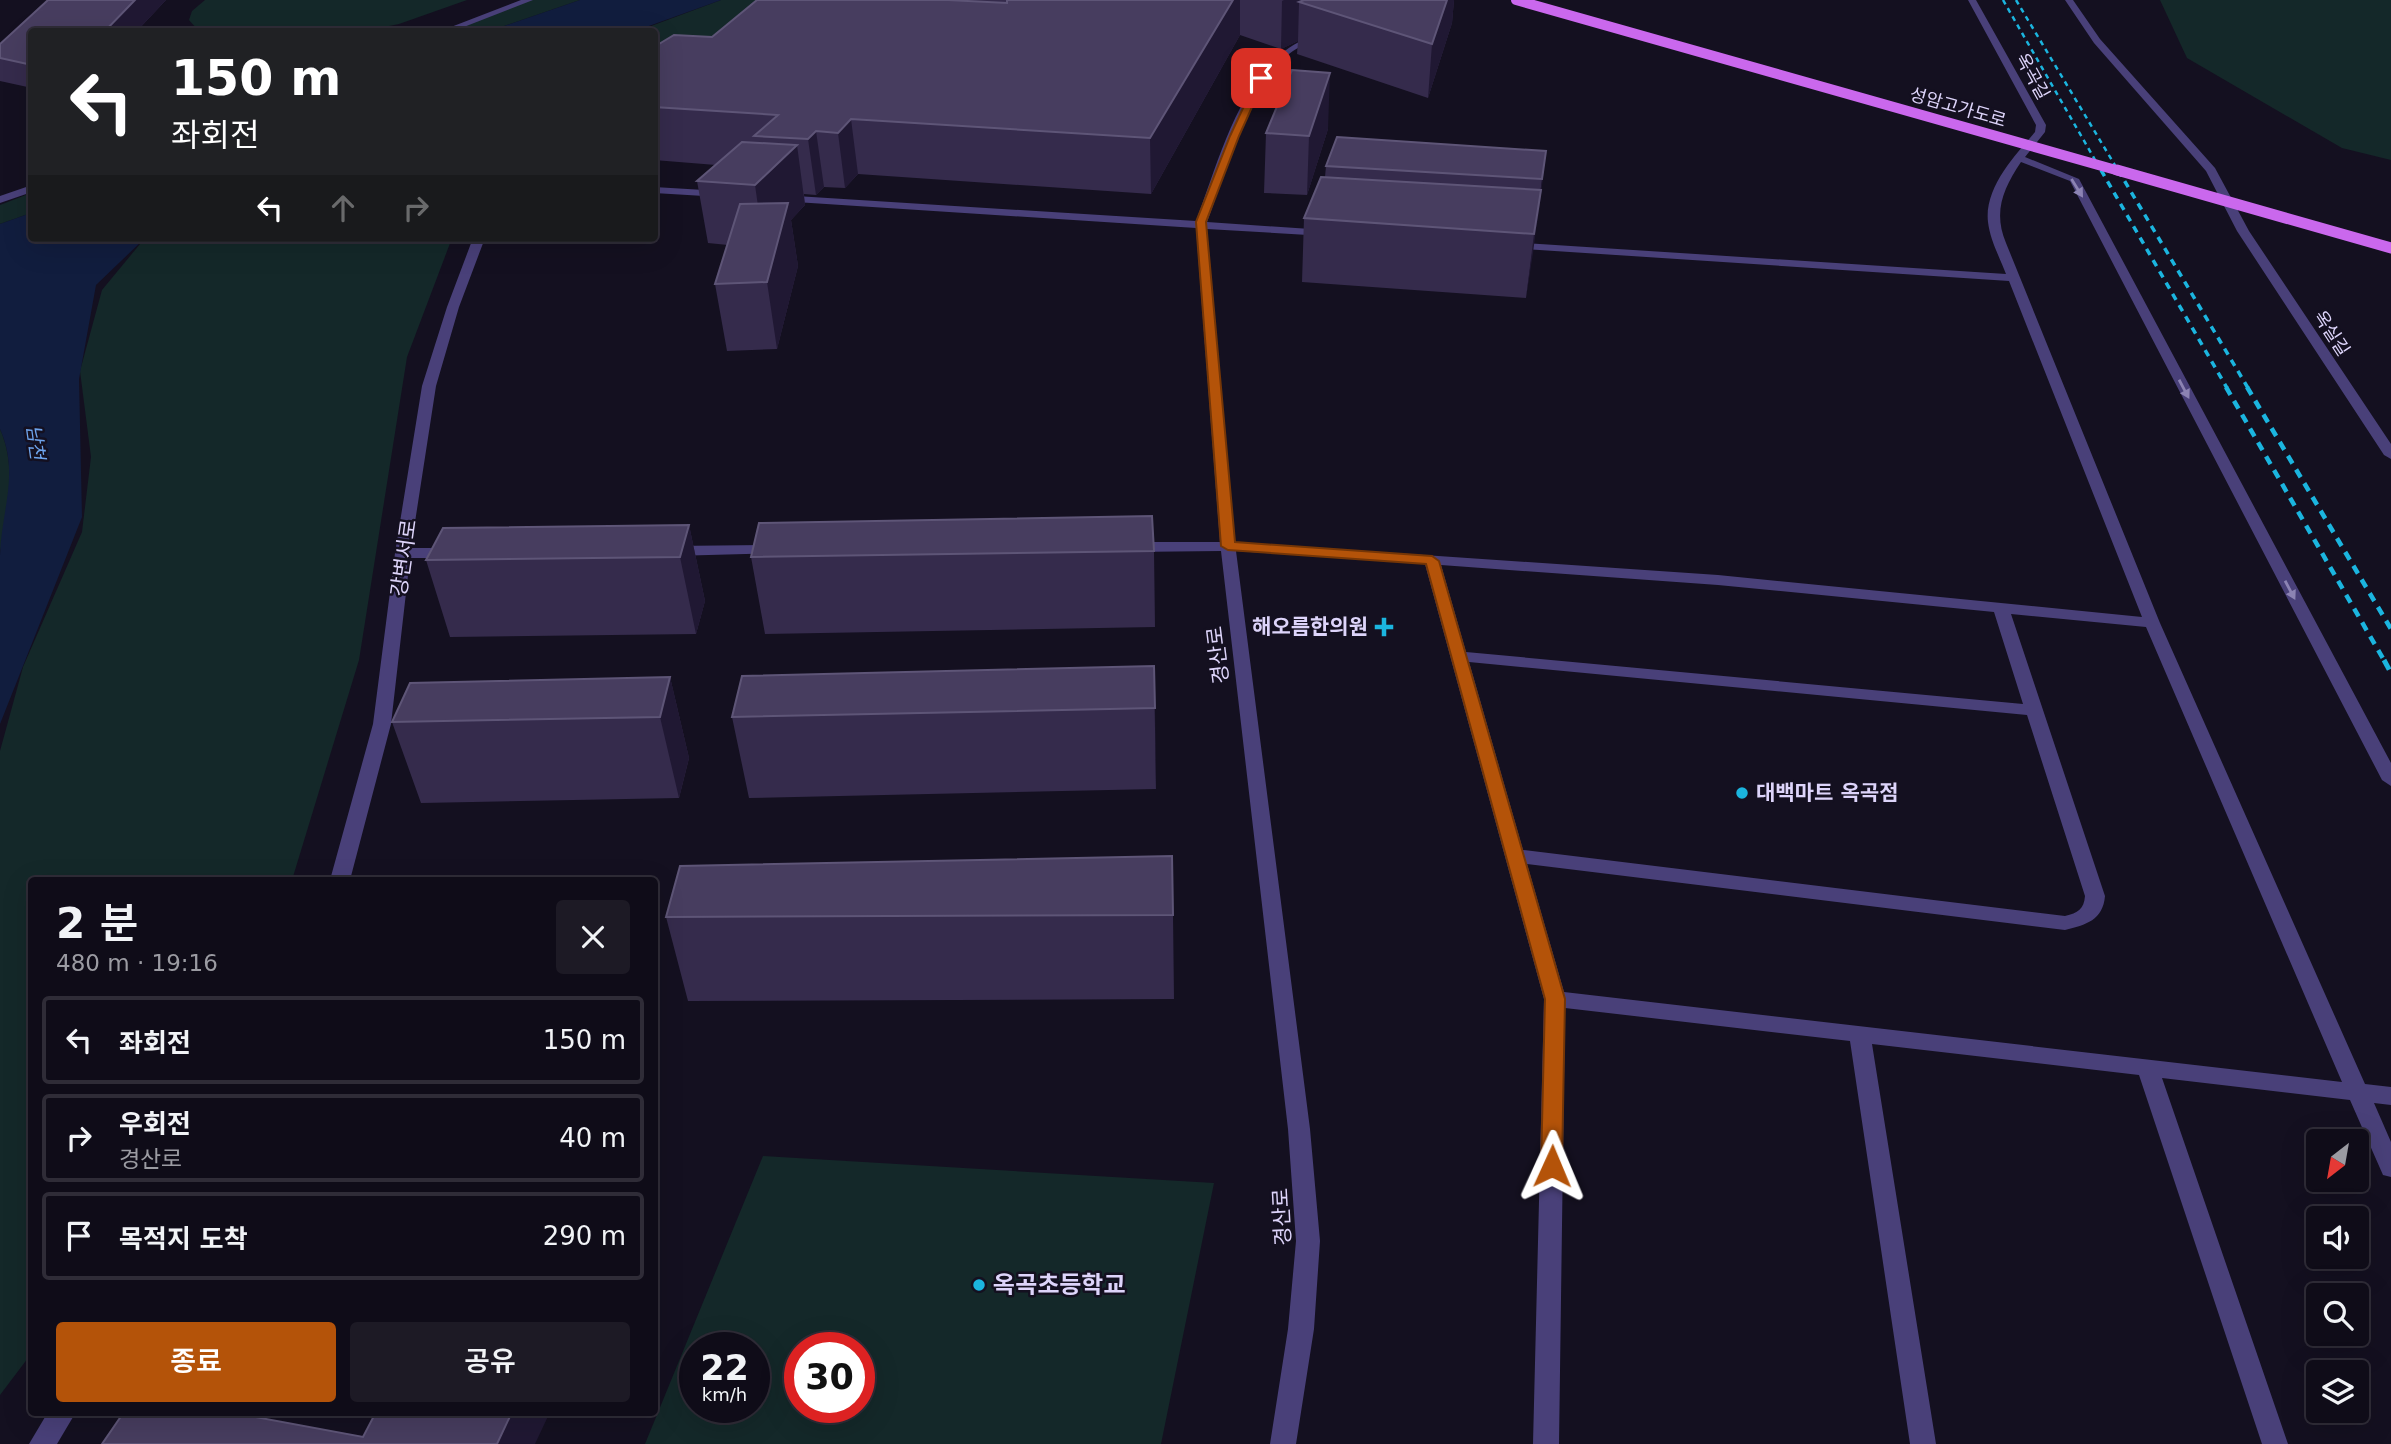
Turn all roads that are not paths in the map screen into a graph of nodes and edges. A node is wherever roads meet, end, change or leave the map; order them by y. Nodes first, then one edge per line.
1 (529, 0) edge
2 (1516, 0) edge
3 (1972, 0) edge
4 (2069, 0) edge
5 (453, 28) edge
6 (1331, 32) edge
7 (2016, 161) junction
8 (28, 189) edge
9 (658, 190) edge
10 (737, 195) edge
11 (764, 197) edge
12 (0, 198) edge
13 (1202, 225) junction
14 (1340, 234) edge
15 (477, 242) edge
16 (1491, 244) edge
17 (2391, 248) edge
18 (2013, 278) junction
19 (2391, 455) edge
20 (1228, 546) junction
21 (1116, 547) edge
22 (795, 550) edge
23 (655, 551) edge
24 (473, 552) edge
25 (403, 553) junction
26 (1432, 561) junction
27 (2001, 609) junction
28 (2152, 623) junction
29 (1459, 656) junction
30 (2034, 710) junction
31 (2391, 780) edge
32 (1515, 856) junction
33 (341, 877) edge
34 (1555, 999) junction
35 (1860, 1036) junction
36 (2148, 1070) junction
37 (2356, 1091) junction
38 (2391, 1096) edge
39 (2391, 1168) edge
40 (60, 1416) edge
41 (42, 1444) edge
42 (1283, 1444) edge
43 (1546, 1444) edge
44 (1923, 1444) edge
45 (2275, 1444) edge

1 - 5 street
2 - 17 main road, 성암고가도로, bridge
3 - 7 street, 옥곡길
4 - 19 street, 옥실길
6 - 13 street, 경산로
7 - 18 street
7 -> 31 street
8 - 12 street
9 - 10 street
11 - 13 street
13 - 14 street
13 - 20 street, 경산로
15 - 25 street, 강변서로
16 - 18 street
18 - 28 street
20 - 21 street
20 - 26 street
20 - 42 street, 경산로
22 - 23 street
24 - 25 street
25 - 33 street, 강변서로
26 - 27 street
26 - 29 street
27 - 28 street
27 - 30 street
28 - 37 street
29 - 30 street
29 - 32 street
30 - 32 street
32 - 34 street
34 - 35 street
34 - 43 street
35 - 36 street
35 - 44 street
36 - 37 street
36 - 45 street
37 - 38 street
37 - 39 street
40 - 41 street

